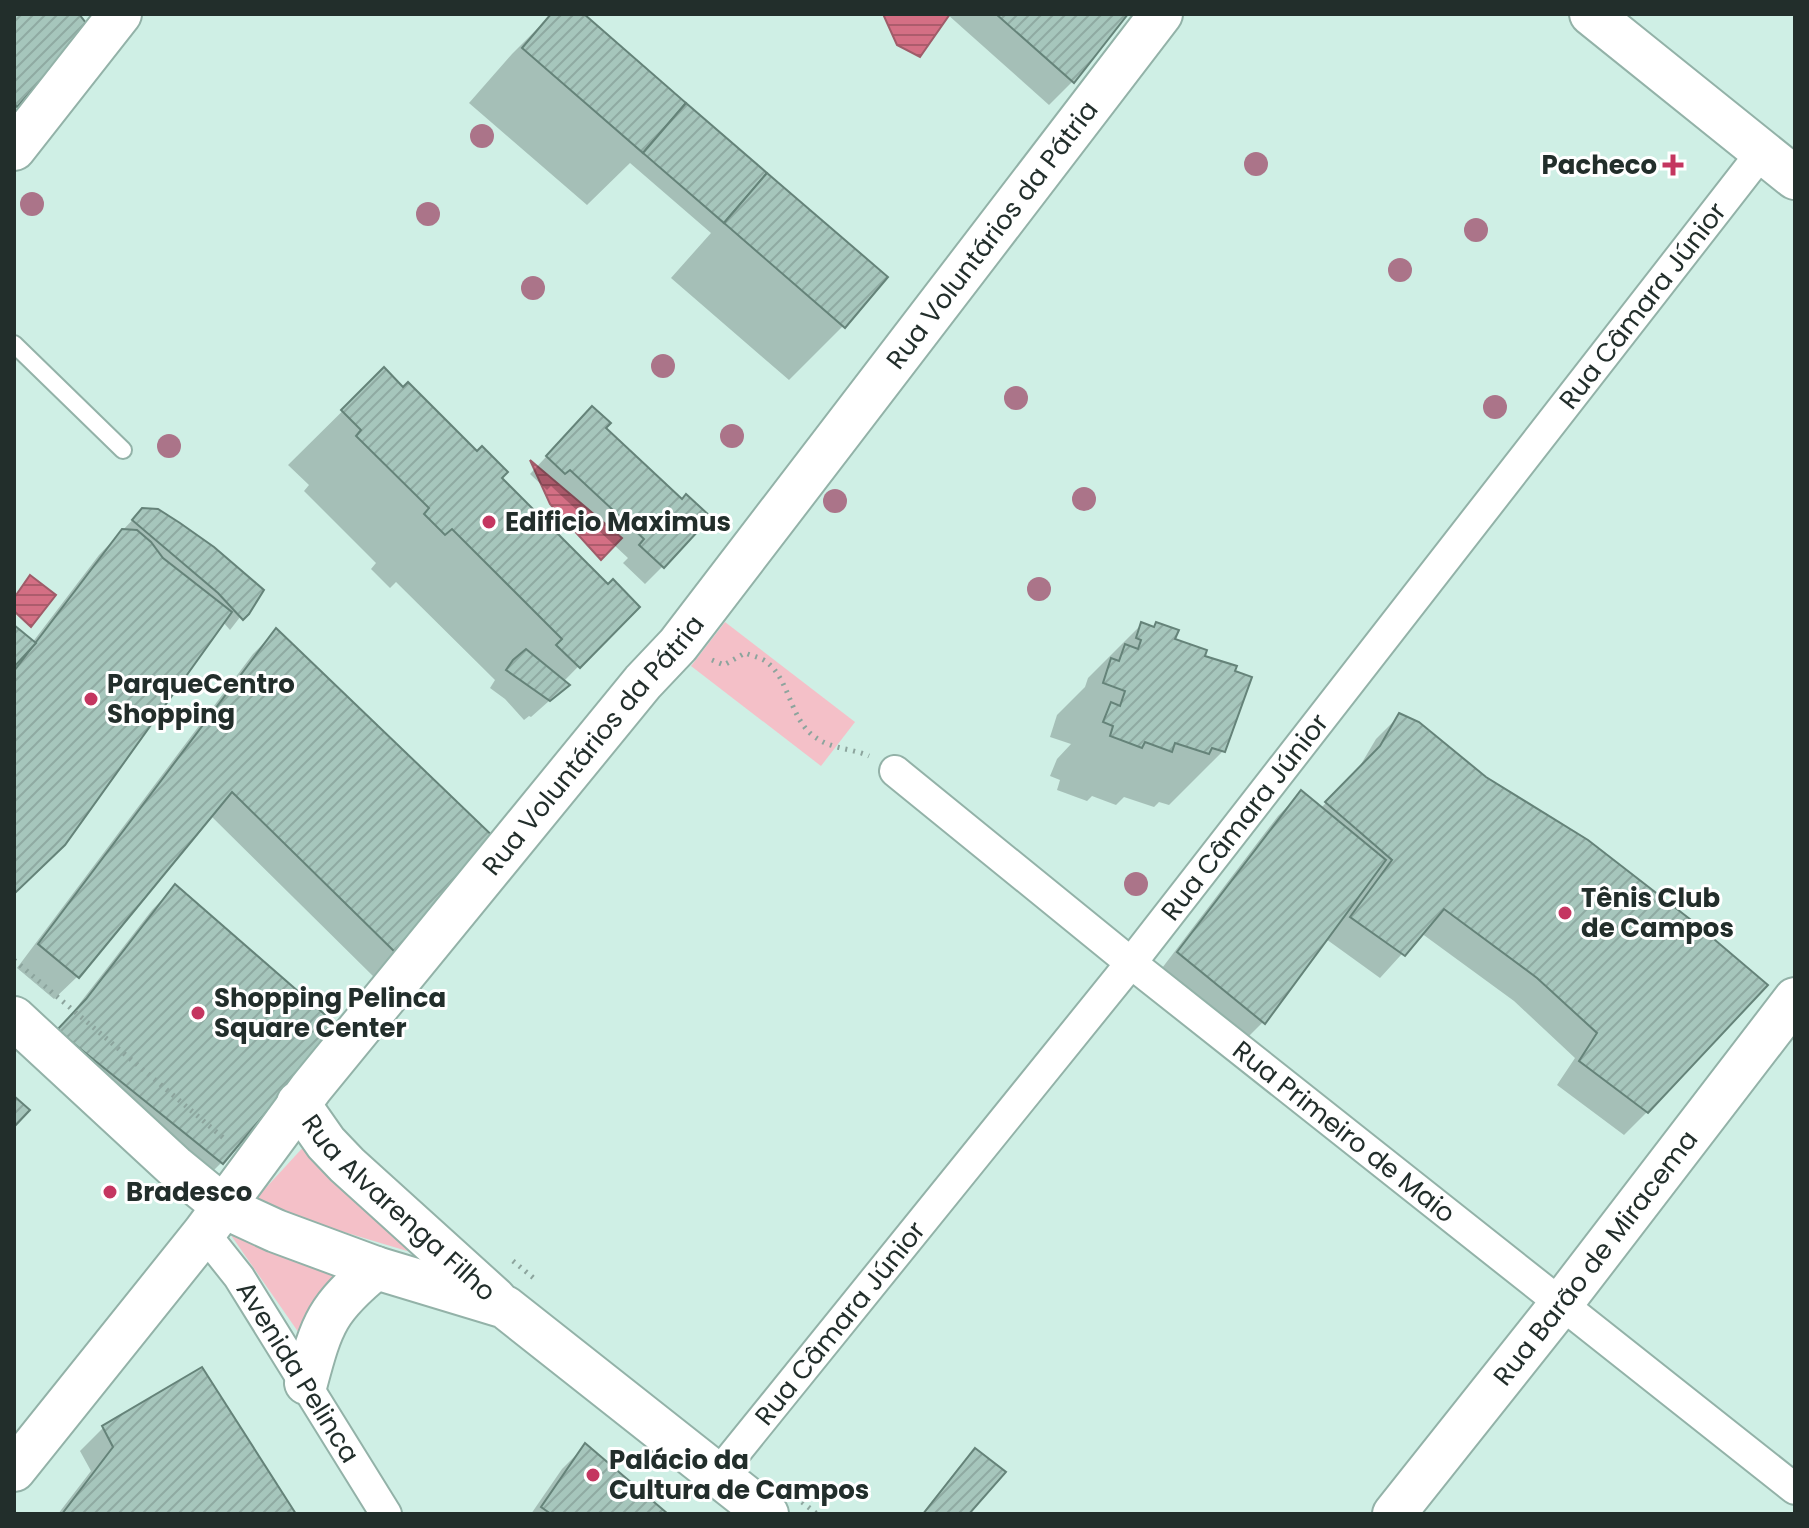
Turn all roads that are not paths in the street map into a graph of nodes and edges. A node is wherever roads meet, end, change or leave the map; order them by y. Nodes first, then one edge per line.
1 (120, 14) edge
2 (1161, 14) edge
3 (1591, 14) edge
4 (14, 149) edge
5 (1762, 152) junction
6 (1795, 178) edge
7 (14, 344) edge
8 (123, 450) dead end
9 (895, 771) road end
10 (1131, 963) junction
11 (1795, 999) edge
12 (14, 1018) edge
13 (298, 1103) junction
14 (214, 1220) junction
15 (376, 1268) junction
16 (1561, 1304) junction
17 (505, 1307) junction
18 (306, 1383) junction
19 (14, 1470) edge
20 (718, 1474) junction
21 (1795, 1489) edge
22 (386, 1514) edge
23 (767, 1514) edge
24 (1394, 1514) edge

1 - 4 main road
2 - 13 main road, Rua Voluntários da Pátria
3 - 5 main road
5 - 6 main road
5 - 10 street, Rua Câmara Júnior
7 - 8 lane
9 - 10 street, Rua Primeiro de Maio
10 - 16 street, Rua Primeiro de Maio
10 - 20 street, Rua Câmara Júnior
11 - 16 main road, Rua Barão de Miracema
12 - 14 main road, Avenida Pelinca
13 - 14 main road, Rua Voluntários da Pátria
13 - 17 main road, Rua Alvarenga Filho
14 - 15 main road, Rua Alvarenga Filho
14 - 18 street, Avenida Pelinca
14 - 19 main road, Rua Voluntários da Pátria
15 - 17 main road, Rua Alvarenga Filho
15 - 18 main road
16 - 21 street, Rua Primeiro de Maio
16 - 24 main road, Rua Barão de Miracema
17 - 20 main road, Rua Alvarenga Filho
18 - 22 street, Avenida Pelinca
20 - 23 main road, Rua Alvarenga Filho

